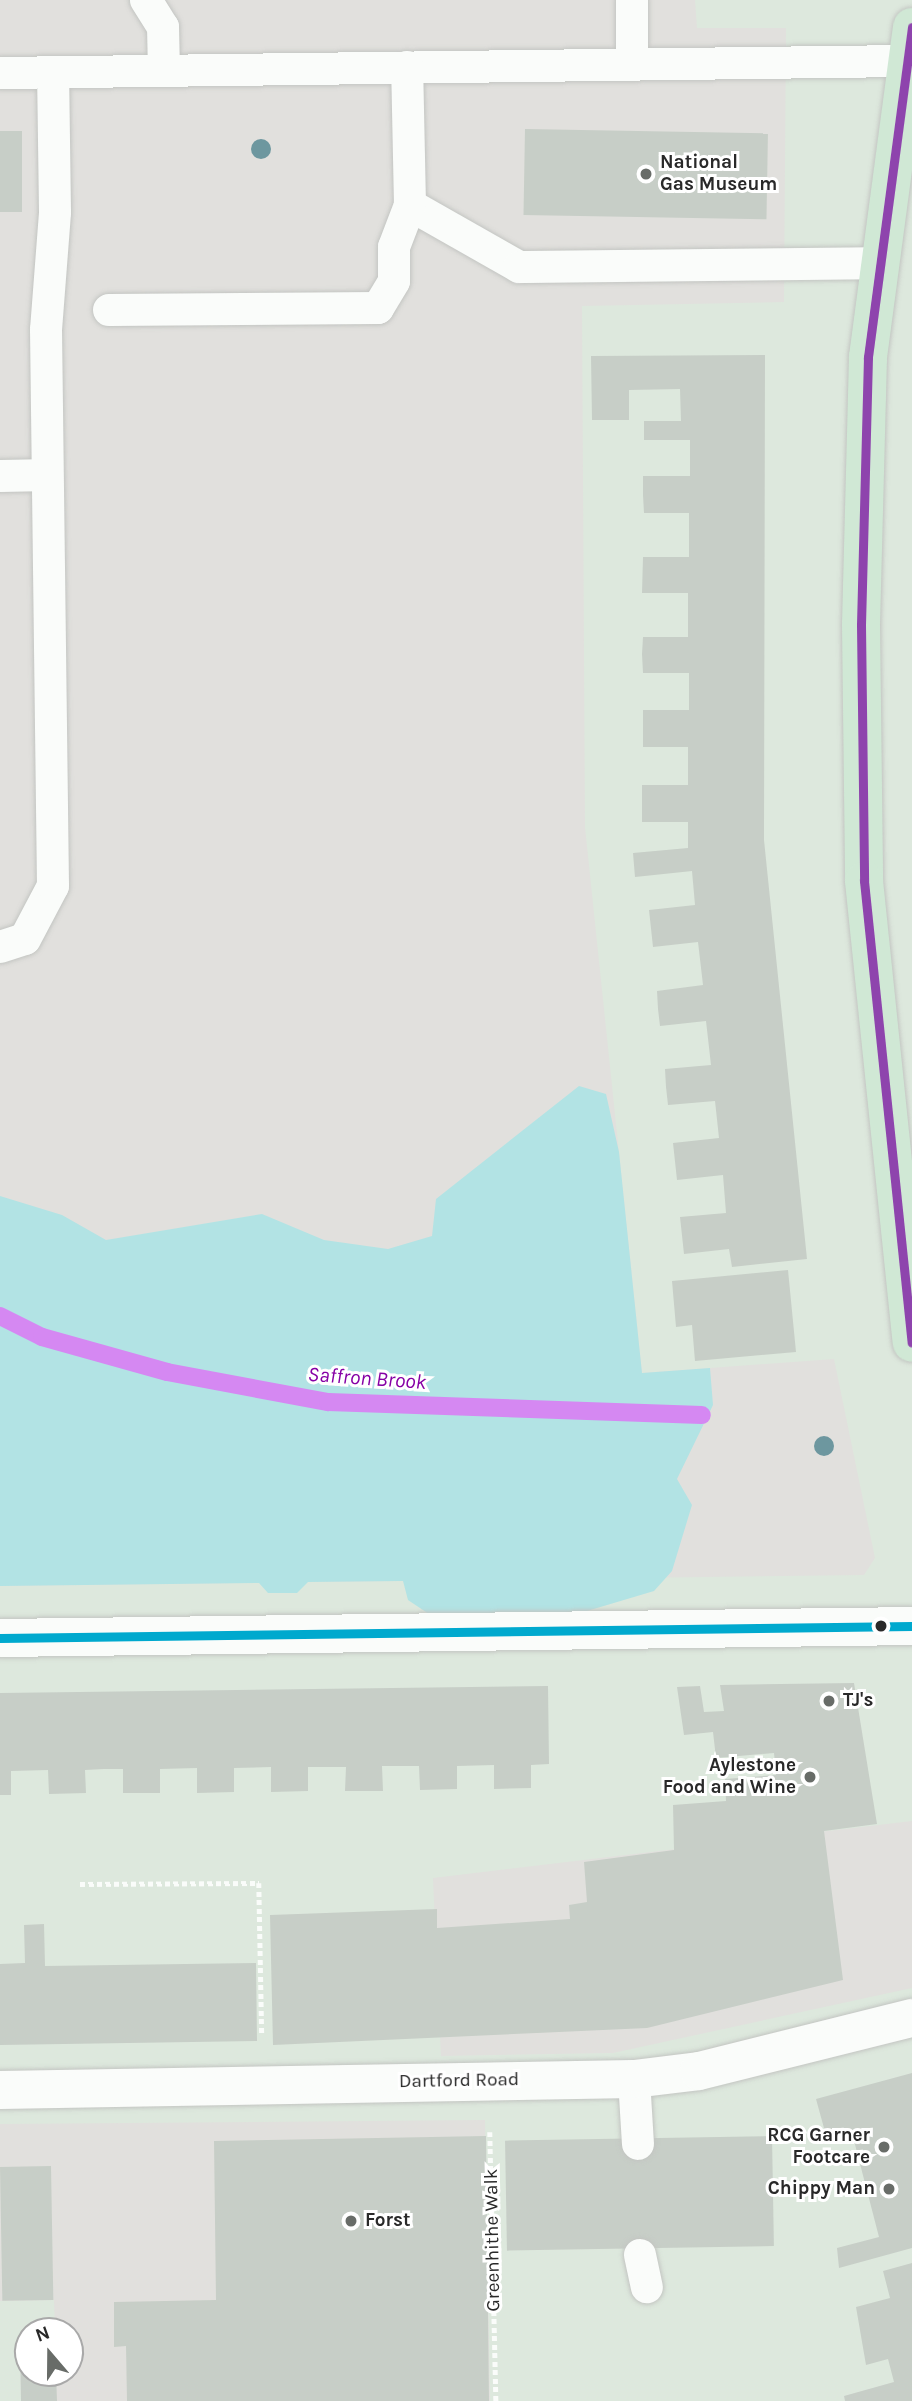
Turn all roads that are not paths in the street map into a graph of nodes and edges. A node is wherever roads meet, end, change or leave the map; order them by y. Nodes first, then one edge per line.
1 (146, 0) edge
2 (632, 0) edge
3 (908, 44) edge
4 (632, 64) junction
5 (407, 67) junction
6 (164, 70) junction
7 (53, 72) junction
8 (0, 73) edge
9 (410, 205) junction
10 (878, 263) junction
11 (108, 310) dead end
12 (47, 475) junction
13 (0, 476) edge
14 (0, 947) edge
15 (912, 1343) edge
16 (912, 1626) edge
17 (0, 1638) edge
18 (912, 2018) edge
19 (634, 2079) junction
20 (0, 2090) edge
21 (638, 2144) dead end
22 (640, 2255) dead end
23 (647, 2287) dead end

1 - 6 lane
2 - 4 lane
3 - 4 lane
3 - 10 main road
4 - 5 lane
5 - 6 lane
5 - 9 lane
6 - 7 lane
7 - 8 lane
7 - 12 lane
9 - 10 lane
9 - 11 lane
10 - 15 main road
12 - 13 lane
12 - 14 lane
16 - 17 street
18 - 19 street, Dartford Road
19 - 20 street, Dartford Road
19 - 21 lane
22 - 23 lane

